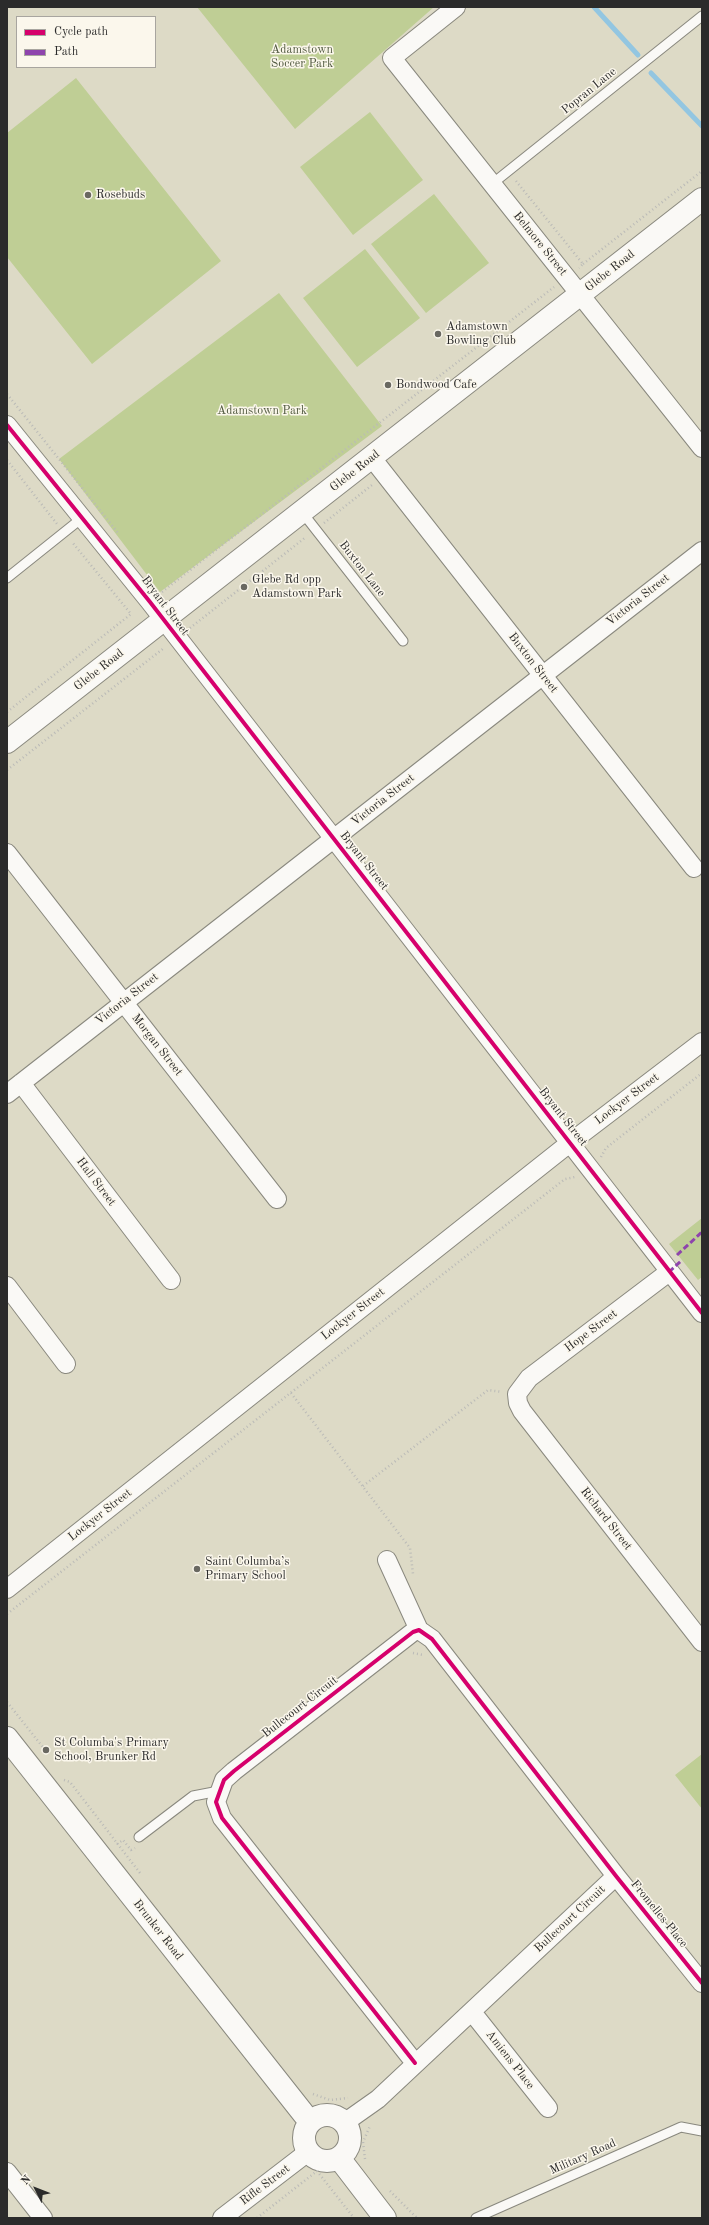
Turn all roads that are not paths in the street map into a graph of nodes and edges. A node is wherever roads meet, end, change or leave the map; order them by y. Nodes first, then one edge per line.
1 (456, 7) edge
2 (702, 16) edge
3 (492, 184) junction
4 (702, 199) edge
5 (580, 294) junction
6 (7, 425) edge
7 (702, 448) edge
8 (372, 458) junction
9 (302, 512) junction
10 (82, 518) junction
11 (702, 551) edge
12 (7, 578) edge
13 (163, 620) junction
14 (403, 641) dead end
15 (542, 676) junction
16 (7, 742) edge
17 (334, 838) junction
18 (7, 853) edge
19 (694, 868) dead end
20 (124, 1001) junction
21 (702, 1042) edge
22 (14, 1088) edge
23 (571, 1142) junction
24 (278, 1200) dead end
25 (669, 1272) junction
26 (171, 1280) dead end
27 (7, 1286) edge
28 (702, 1313) edge
29 (66, 1364) dead end
30 (517, 1394) joint
31 (387, 1560) dead end
32 (7, 1589) edge
33 (419, 1630) junction
34 (702, 1642) edge
35 (7, 1738) edge
36 (219, 1791) junction
37 (139, 1837) dead end
38 (616, 1876) junction
39 (702, 1983) edge
40 (472, 2012) junction
41 (415, 2063) junction
42 (548, 2108) dead end
43 (310, 2122) junction
44 (344, 2123) junction
45 (702, 2131) edge
46 (308, 2152) junction
47 (339, 2158) junction
48 (7, 2172) edge
49 (43, 2218) edge
50 (222, 2218) edge
51 (385, 2218) edge
52 (476, 2218) edge

1 - 3 street, Belmore Street
2 - 3 lane, Popran Lane
3 - 5 street, Belmore Street
4 - 5 main road, Glebe Road
5 - 7 street, Belmore Street
5 - 8 main road, Glebe Road
6 - 10 street, Bryant Street
8 - 9 main road, Glebe Road
8 - 15 street, Buxton Street
9 - 13 main road, Glebe Road
9 - 14 lane, Buxton Lane
10 - 12 lane
10 - 13 street, Bryant Street
11 - 15 street, Victoria Street
13 - 16 main road, Glebe Road
13 - 17 street, Bryant Street
15 - 17 street, Victoria Street
15 - 19 street, Buxton Street
17 - 20 street, Victoria Street
17 - 23 street, Bryant Street
18 - 20 street, Morgan Street
20 - 22 street, Victoria Street
20 - 24 street, Morgan Street
21 - 23 street, Lockyer Street
22 - 26 street, Hall Street
23 - 25 street, Bryant Street
23 - 32 street, Lockyer Street
25 - 28 street, Bryant Street
25 - 30 street, Hope Street
27 - 29 street
30 - 34 street, Richard Street
31 - 33 street, Bullecourt Circuit
33 - 36 street, Bullecourt Circuit
33 - 38 street, Bullecourt Circuit
35 - 43 main road, Brunker Road
36 - 37 lane
36 - 41 street
38 - 39 street, Fromelles Place
38 - 40 street, Bullecourt Circuit
40 - 41 street, Bullecourt Circuit
40 - 42 street, Amiens Place
41 - 44 street, Bullecourt Circuit
43 - 44 main road
43 - 46 main road
44 - 47 main road
45 - 52 lane, Military Road
46 - 47 main road
46 - 50 street, Rifle Street
47 - 51 main road
48 - 49 street

